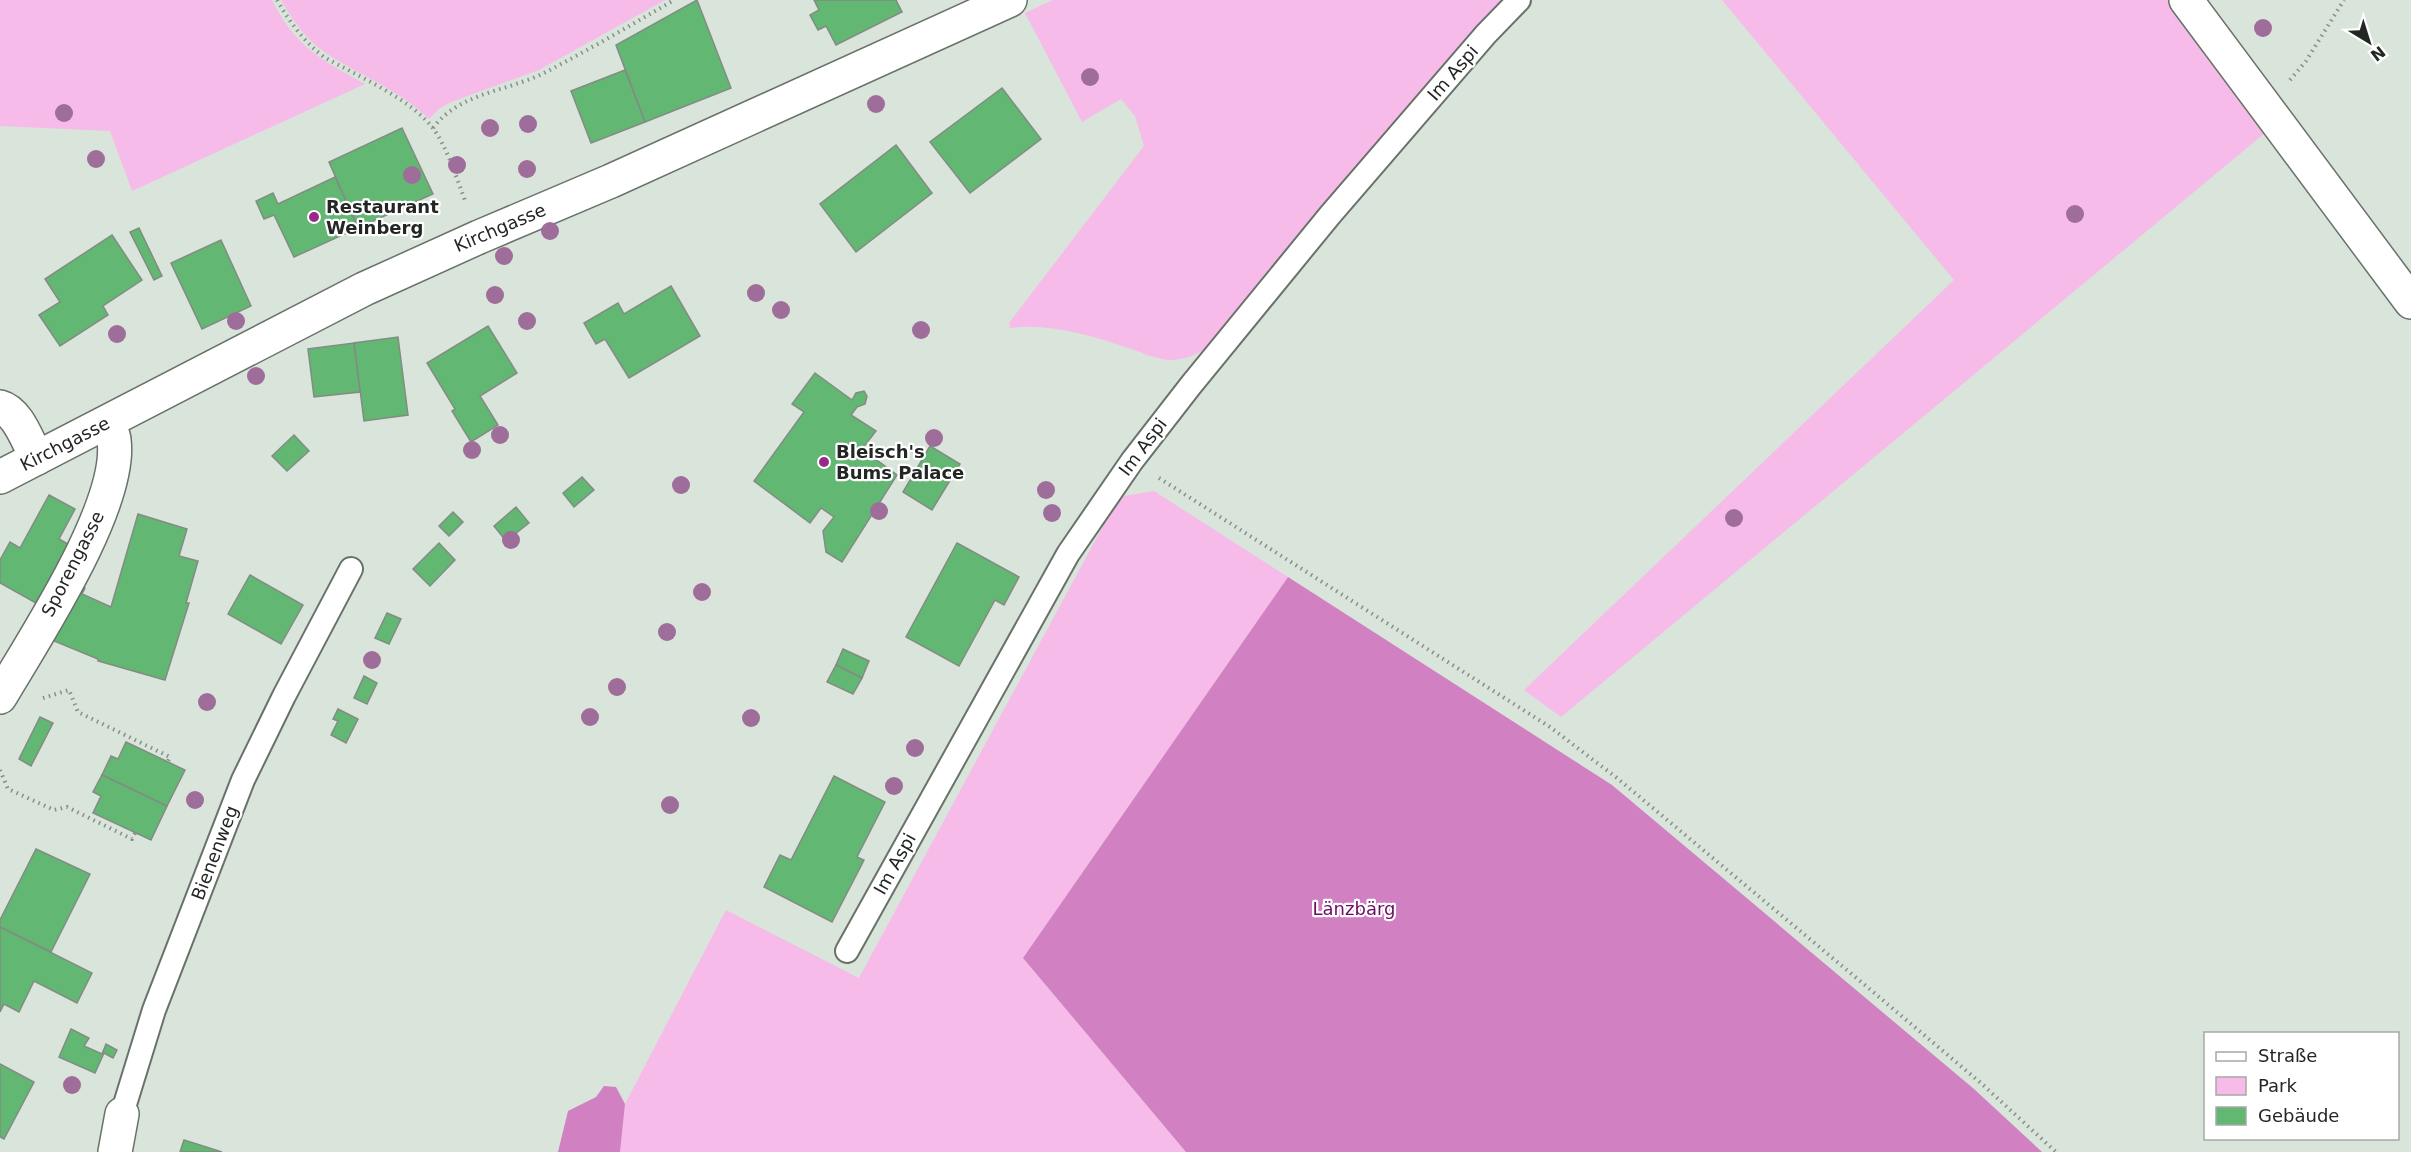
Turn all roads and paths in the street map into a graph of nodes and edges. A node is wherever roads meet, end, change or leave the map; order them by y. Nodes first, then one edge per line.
1 (277, 0) edge
2 (674, 0) edge
3 (1010, 0) edge
4 (1519, 0) edge
5 (2186, 0) edge
6 (2344, 0) edge
7 (2263, 104) junction
8 (433, 128) junction
9 (470, 212) dead end
10 (2411, 302) edge
11 (0, 407) edge
12 (106, 423) junction
13 (37, 458) junction
14 (1132, 460) junction
15 (0, 477) edge
16 (351, 569) dead end
17 (0, 697) edge
18 (41, 699) dead end
19 (168, 761) dead end
20 (0, 770) edge
21 (135, 833) dead end
22 (847, 951) dead end
23 (122, 1114) joint
24 (116, 1152) edge
25 (2056, 1152) edge

1 - 8 path
2 - 8 path
3 - 12 street, Kirchgasse
4 - 14 lane, Im Aspi
5 - 7 street
6 - 7 path
7 - 10 street
8 - 9 path
11 - 13 street
12 - 13 street, Kirchgasse
12 - 17 street, Sporengasse
13 - 15 street, Kirchgasse
14 - 22 lane, Im Aspi
14 - 25 path
16 - 23 lane, Bienenweg
18 - 19 path
20 - 21 path
23 - 24 street, Bienenweg

